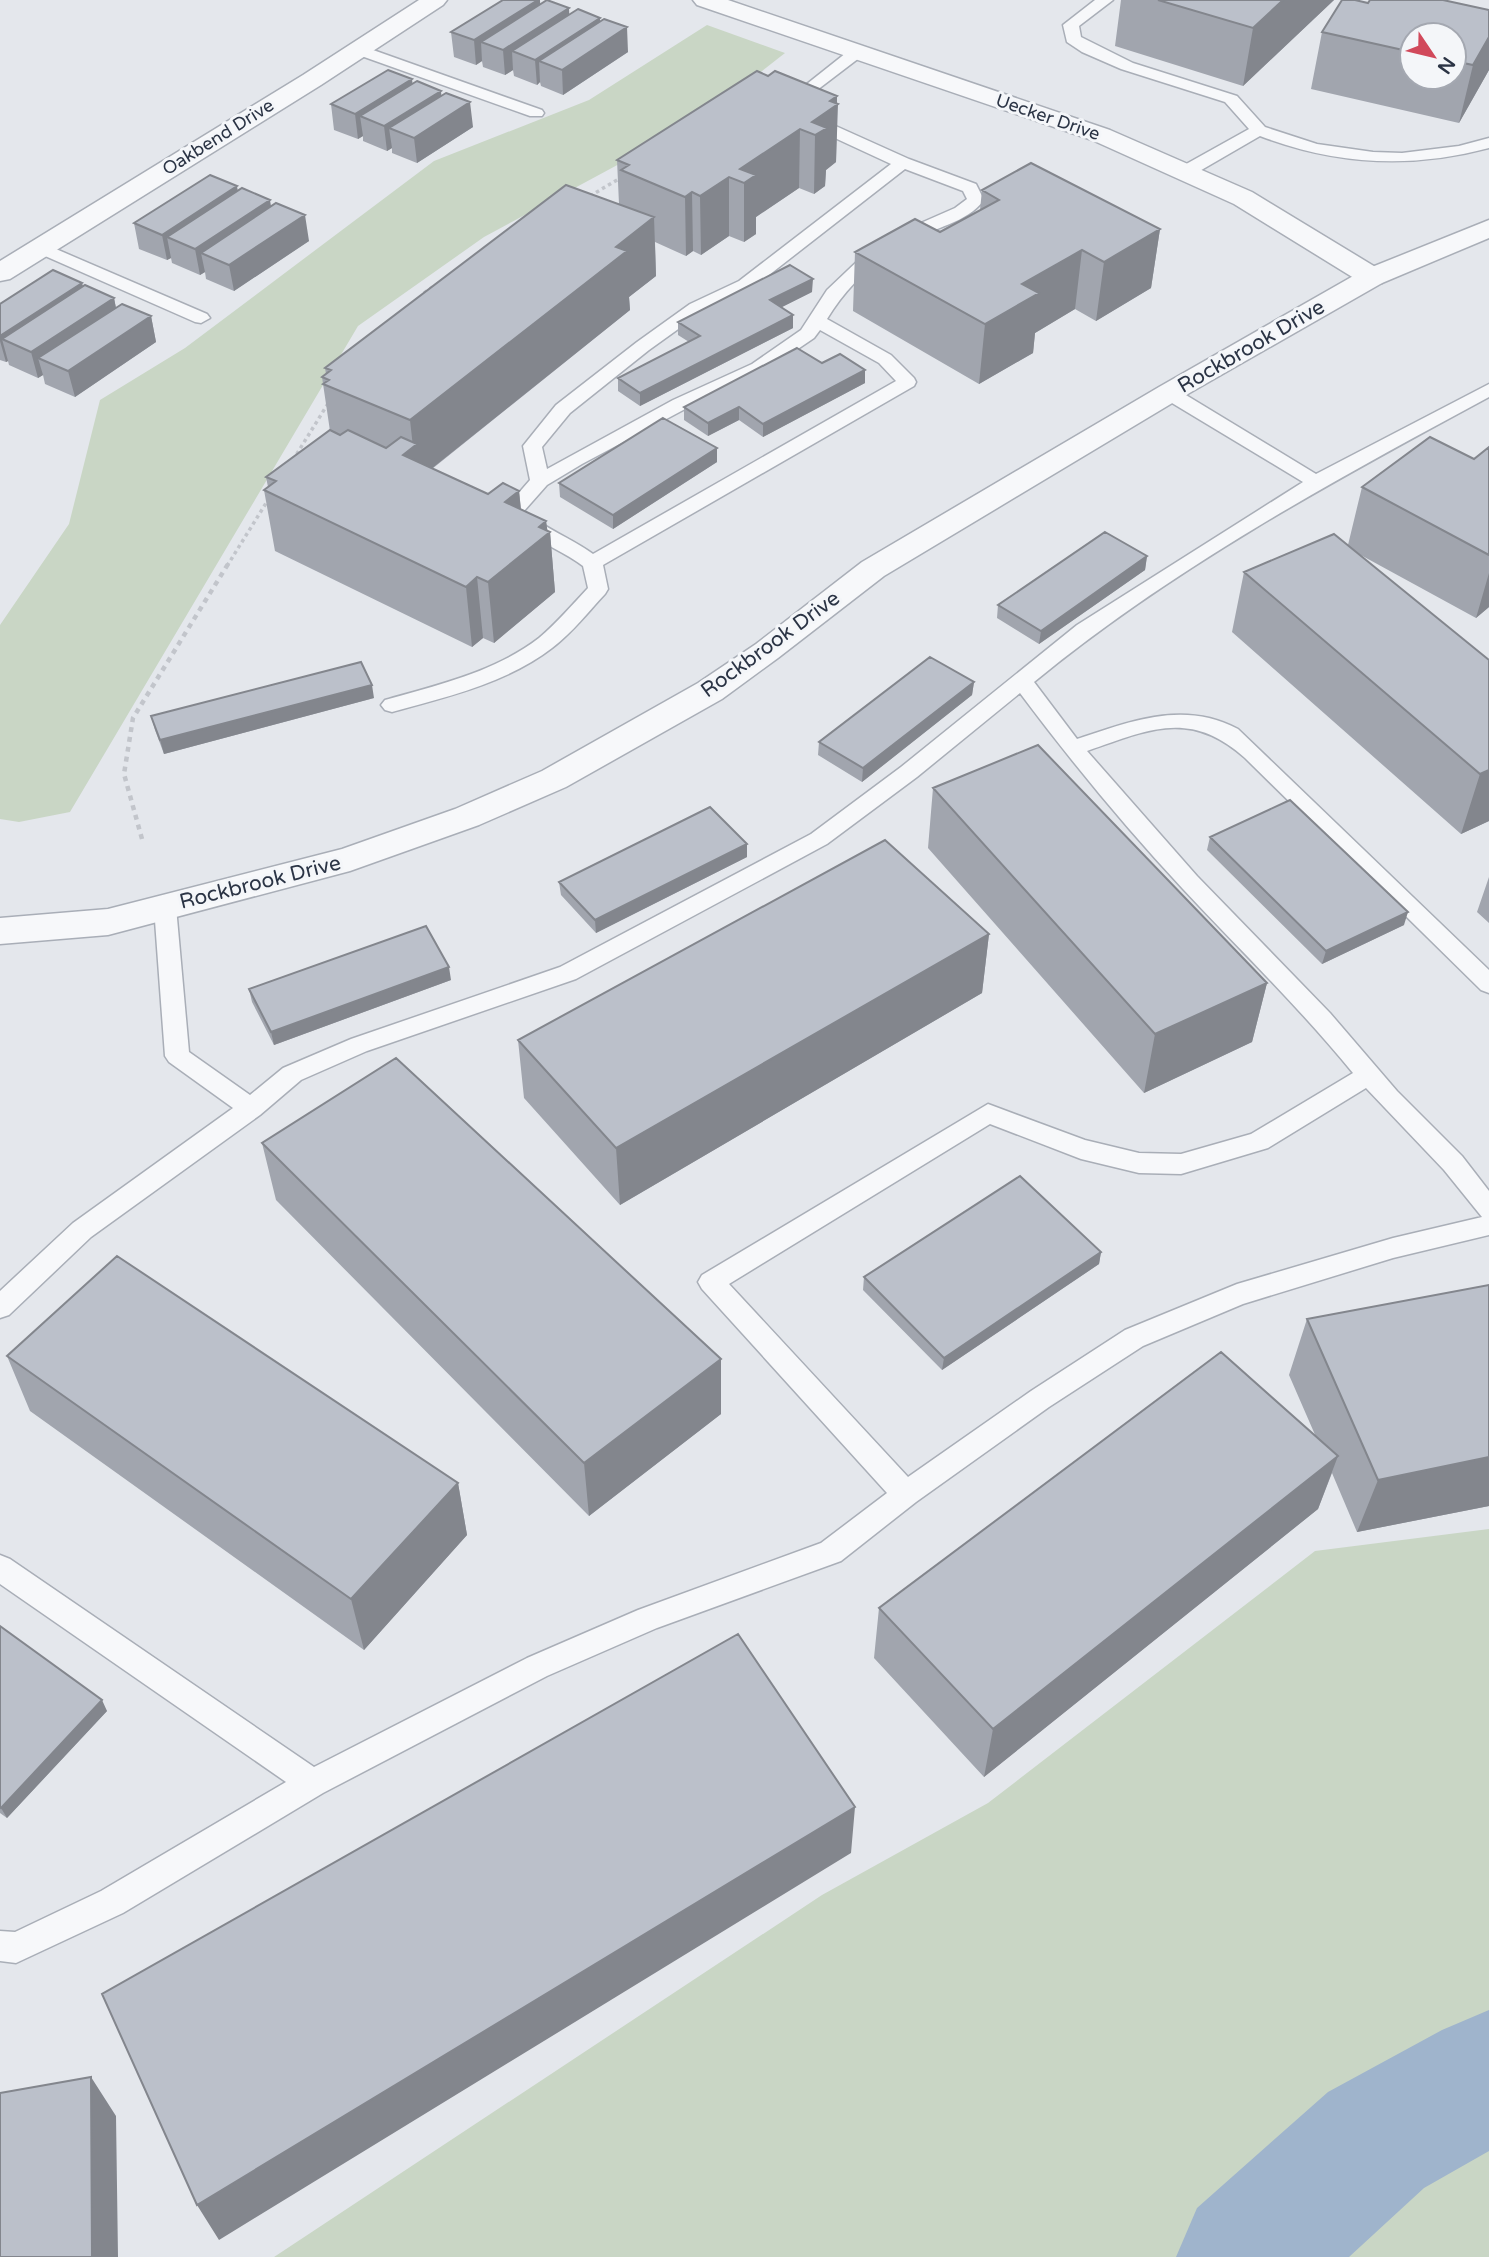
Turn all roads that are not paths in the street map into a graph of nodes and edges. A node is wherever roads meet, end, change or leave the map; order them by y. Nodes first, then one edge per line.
1 (435, 0) edge
2 (705, 0) edge
3 (1105, 0) edge
4 (359, 50) junction
5 (857, 52) junction
6 (536, 113) dead end
7 (1259, 130) junction
8 (1489, 142) edge
9 (904, 163) junction
10 (1185, 172) junction
11 (1489, 228) edge
12 (42, 248) junction
13 (0, 273) edge
14 (1372, 277) junction
15 (201, 318) dead end
16 (816, 320) junction
17 (1489, 390) edge
18 (1169, 393) junction
19 (540, 481) junction
20 (1315, 482) junction
21 (592, 563) junction
22 (1022, 681) junction
23 (392, 705) dead end
24 (1073, 748) junction
25 (164, 907) junction
26 (0, 931) edge
27 (1489, 984) edge
28 (1368, 1075) junction
29 (251, 1108) junction
30 (1489, 1209) edge
31 (1489, 1225) edge
32 (0, 1307) edge
33 (906, 1494) junction
34 (0, 1568) edge
35 (312, 1783) junction
36 (5, 1951) edge

1 - 4 street, Oakbend Drive
2 - 5 street, Uecker Drive
3 - 7 lane
4 - 6 lane
4 - 12 street, Oakbend Drive
5 - 9 lane
5 - 10 street, Uecker Drive
7 - 8 lane
7 - 10 lane
9 - 16 lane
9 - 19 lane
10 - 14 street, Uecker Drive
11 - 14 street, Rockbrook Drive
12 - 13 street, Oakbend Drive
12 - 15 lane
14 - 18 street, Rockbrook Drive
16 - 19 lane
16 - 21 lane
17 - 20 lane
18 - 20 lane
18 - 25 street, Rockbrook Drive
19 - 21 lane
20 - 22 lane
21 - 23 lane
22 - 24 lane
22 - 29 lane
24 - 27 lane
24 - 28 lane
25 - 26 street, Rockbrook Drive
25 - 29 lane
28 - 30 lane
28 - 33 lane
29 - 32 lane
31 - 33 lane
33 - 35 lane
34 - 35 lane
35 - 36 lane

